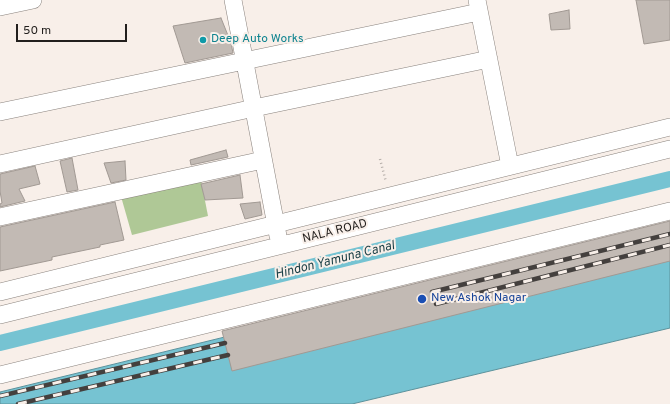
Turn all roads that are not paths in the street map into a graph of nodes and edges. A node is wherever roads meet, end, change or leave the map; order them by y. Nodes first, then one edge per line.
1 (234, 0) edge
2 (27, 1) edge
3 (478, 6) edge
4 (0, 7) edge
5 (489, 59) junction
6 (245, 61) junction
7 (254, 108) junction
8 (0, 112) edge
9 (670, 127) edge
10 (670, 149) edge
11 (263, 160) junction
12 (0, 164) edge
13 (510, 166) junction
14 (486, 172) junction
15 (491, 193) junction
16 (670, 211) edge
17 (0, 217) edge
18 (275, 224) junction
19 (279, 246) junction
20 (39, 283) junction
21 (0, 292) edge
22 (44, 304) junction
23 (0, 314) edge
24 (0, 375) edge

1 - 6 street
2 - 4 street
3 - 5 street
3 - 6 street
5 - 7 street
5 - 13 street
6 - 7 street
6 - 8 street
7 - 11 street
7 - 12 street
9 - 13 street, NALA ROAD
10 - 15 street, NALA ROAD
11 - 17 street
11 - 18 street
13 - 14 street, NALA ROAD
14 - 15 street
14 - 18 street, NALA ROAD
15 - 19 street, NALA ROAD
16 - 24 street
18 - 19 street
18 - 20 street, NALA ROAD
19 - 22 street, NALA ROAD
20 - 21 street, NALA ROAD
20 - 22 street
22 - 23 street, NALA ROAD

